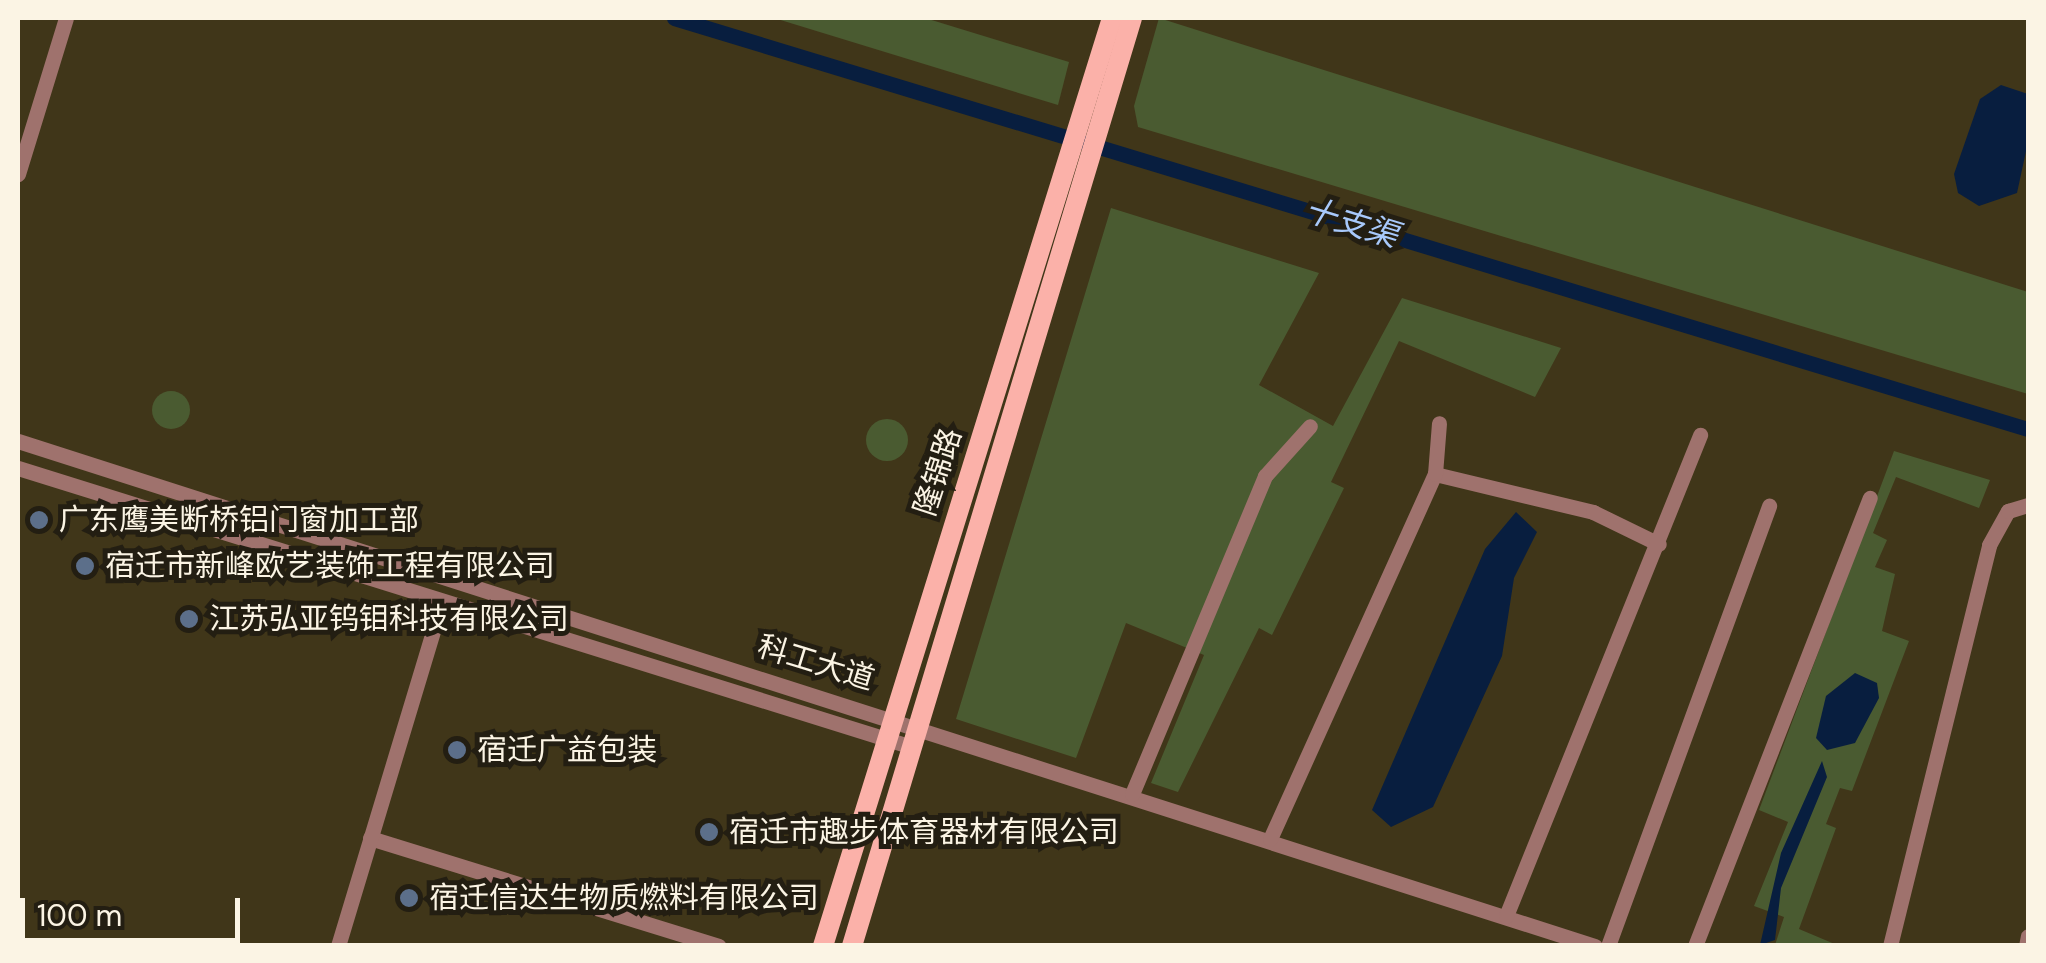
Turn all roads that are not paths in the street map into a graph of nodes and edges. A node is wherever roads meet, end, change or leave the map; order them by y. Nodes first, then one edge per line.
1 (66, 18) edge
2 (1112, 18) edge
3 (1132, 18) edge
4 (1104, 78) junction
5 (18, 174) edge
6 (1059, 225) junction
7 (1438, 423) dead end
8 (1310, 426) dead end
9 (1700, 436) dead end
10 (18, 441) edge
11 (18, 468) edge
12 (1435, 474) junction
13 (1870, 498) dead end
14 (1769, 506) dead end
15 (2028, 506) edge
16 (1659, 544) junction
17 (437, 618) dead end
18 (890, 715) junction
19 (919, 724) junction
20 (884, 738) junction
21 (912, 747) junction
22 (1132, 794) junction
23 (370, 838) junction
24 (1270, 839) junction
25 (1506, 916) junction
26 (2028, 936) edge
27 (338, 946) edge
28 (719, 946) edge
29 (823, 946) edge
30 (852, 946) edge
31 (1595, 946) edge
32 (1608, 946) edge
33 (1695, 946) edge
34 (1890, 946) edge
35 (2026, 946) edge

1 - 5 street
2 - 4 main road, 隆锦路
3 - 4 main road, 隆锦路
4 - 6 main road, 隆锦路
6 - 18 main road, 隆锦路
6 - 19 main road, 隆锦路
7 - 12 street
8 - 22 street
9 - 16 street
10 - 18 street, 科工大道
11 - 20 street, 科工大道
12 - 16 street
12 - 24 street
13 - 33 street
14 - 32 street
15 - 34 street
16 - 25 street
17 - 23 street
18 - 19 street, 科工大道
18 - 20 main road, 隆锦路
19 - 21 main road, 隆锦路
19 - 22 street, 科工大道
20 - 21 street, 科工大道
20 - 29 main road, 隆锦路
21 - 30 main road, 隆锦路
22 - 24 street, 科工大道
23 - 27 street
23 - 28 street
24 - 25 street, 科工大道
25 - 31 street, 科工大道
26 - 35 street

